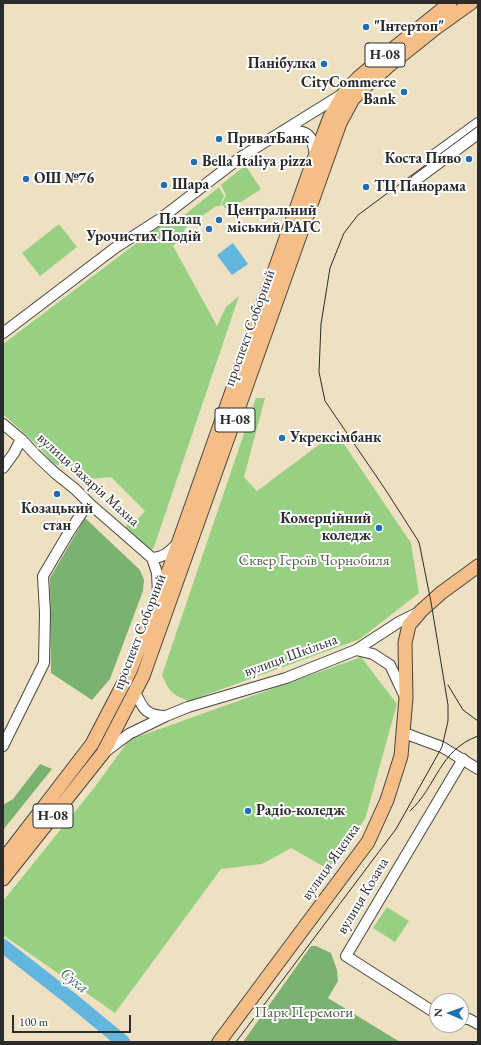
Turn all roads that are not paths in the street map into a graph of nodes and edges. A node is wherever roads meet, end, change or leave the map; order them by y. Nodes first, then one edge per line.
1 (450, 3) edge
2 (471, 3) edge
3 (344, 93) junction
4 (478, 123) edge
5 (285, 130) junction
6 (478, 134) edge
7 (315, 156) junction
8 (436, 159) junction
9 (416, 180) dead end
10 (3, 333) edge
11 (3, 424) edge
12 (21, 439) junction
13 (3, 468) edge
14 (90, 504) junction
15 (177, 544) junction
16 (152, 558) junction
17 (478, 566) edge
18 (158, 598) junction
19 (421, 610) junction
20 (356, 650) junction
21 (135, 692) junction
22 (406, 698) junction
23 (166, 716) junction
24 (404, 734) junction
25 (3, 746) edge
26 (103, 753) junction
27 (463, 759) junction
28 (478, 769) edge
29 (3, 860) edge
30 (3, 879) edge
31 (429, 1009) edge
32 (469, 1019) edge
33 (478, 1024) edge
34 (219, 1042) edge

1 - 3 main road, проспект Соборний / Н-08
2 - 21 main road, проспект Соборний / Н-08
3 - 5 street, проспект Соборний
3 - 7 main road, проспект Соборний / Н-08
4 - 8 street
5 - 7 street
5 - 10 street, проспект Соборний
6 - 8 street
7 - 15 main road, проспект Соборний / Н-08
8 - 9 street
11 - 12 street, вулиця Захарія Махна
12 - 13 street
12 - 14 street, вулиця Захарія Махна
14 - 16 street, вулиця Захарія Махна
14 - 25 street
15 - 16 street
15 - 18 main road, проспект Соборний / Н-08
16 - 18 street
17 - 19 main road, вулиця Яценка
18 - 29 main road, проспект Соборний / Н-08
19 - 20 street
19 - 22 main road, вулиця Яценка
20 - 22 street, вулиця Шкільна
20 - 23 street, вулиця Шкільна
21 - 23 street
21 - 26 main road, проспект Соборний / Н-08
22 - 24 main road, вулиця Яценка
23 - 26 street, вулиця Шкільна
24 - 27 street
24 - 34 main road, вулиця Яценка
26 - 30 main road, Н-08
27 - 28 street
27 - 31 street, вулиця Козача
32 - 33 street

